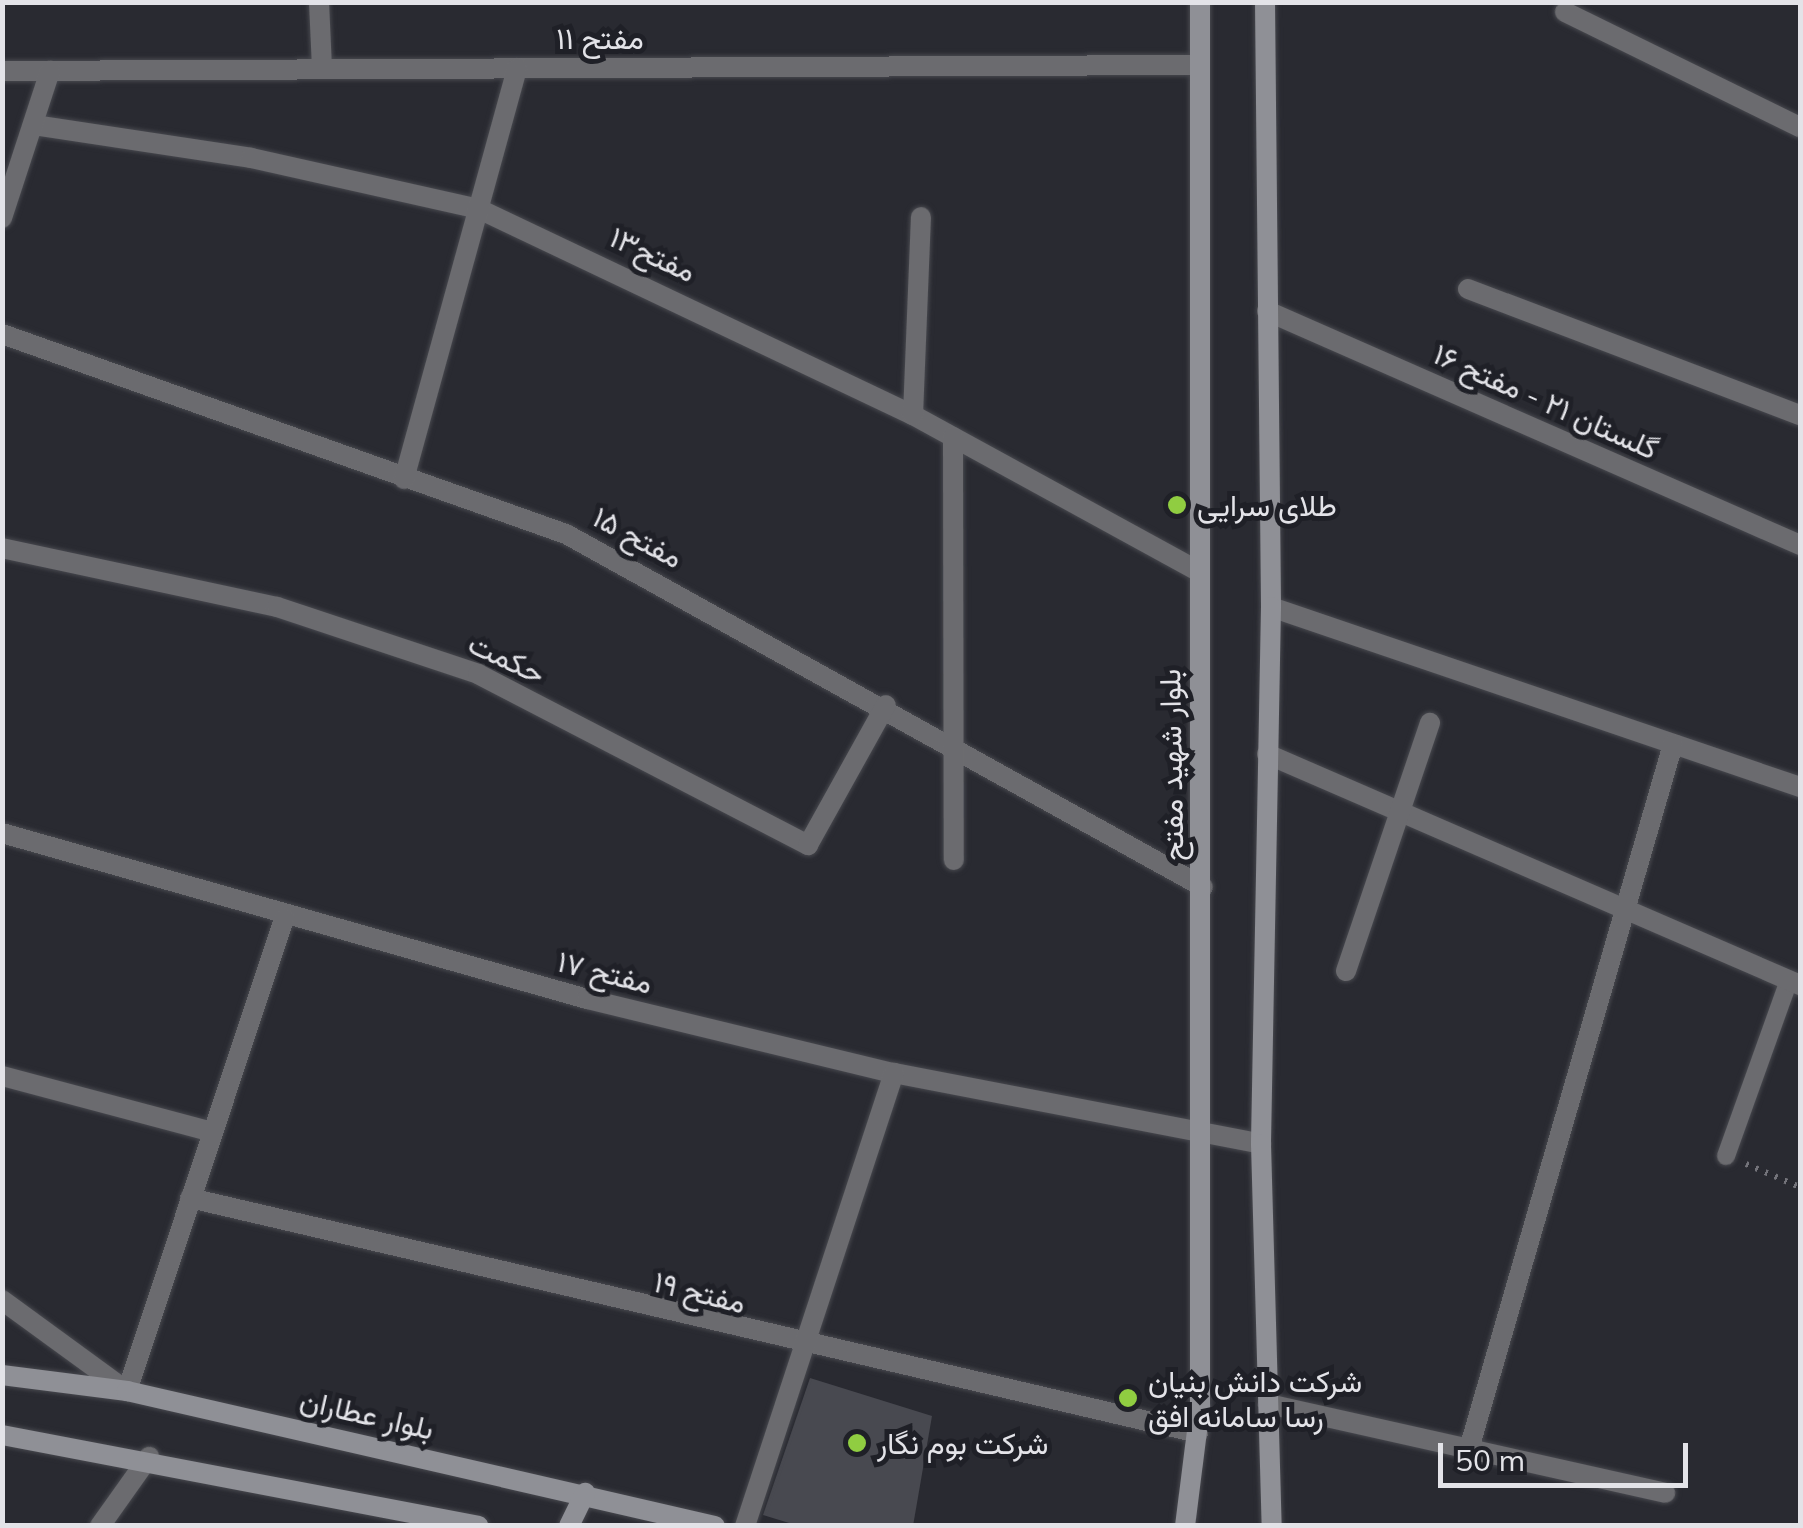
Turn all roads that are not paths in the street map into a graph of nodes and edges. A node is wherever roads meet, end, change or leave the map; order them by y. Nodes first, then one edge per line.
1 (319, 2) edge
2 (1200, 2) edge
3 (1265, 2) edge
4 (1565, 12) dead end
5 (1198, 64) junction
6 (517, 68) junction
7 (322, 69) junction
8 (2, 71) edge
9 (50, 71) junction
10 (34, 125) junction
11 (1800, 126) edge
12 (479, 209) junction
13 (920, 217) dead end
14 (2, 218) edge
15 (1468, 289) dead end
16 (1267, 311) junction
17 (2, 334) edge
18 (913, 415) junction
19 (1800, 415) edge
20 (954, 437) junction
21 (404, 480) junction
22 (1800, 545) edge
23 (2, 548) edge
24 (1198, 571) junction
25 (1271, 608) junction
26 (886, 706) junction
27 (1430, 723) dead end
28 (1673, 744) junction
29 (956, 746) junction
30 (1267, 754) junction
31 (1800, 787) edge
32 (1400, 812) junction
33 (2, 833) edge
34 (954, 860) dead end
35 (1203, 887) junction
36 (1626, 910) junction
37 (284, 918) junction
38 (1346, 970) dead end
39 (1795, 983) edge
40 (894, 1073) junction
41 (2, 1076) edge
42 (212, 1132) junction
43 (1202, 1133) junction
44 (1261, 1144) junction
45 (1726, 1156) road end
46 (190, 1198) junction
47 (2, 1300) edge
48 (803, 1348) junction
49 (2, 1375) edge
50 (128, 1391) junction
51 (1268, 1404) junction
52 (1198, 1433) junction
53 (2, 1435) edge
54 (1469, 1450) junction
55 (150, 1457) junction
56 (586, 1493) junction
57 (1665, 1493) dead end
58 (100, 1526) edge
59 (478, 1526) edge
60 (570, 1526) edge
61 (715, 1526) edge
62 (745, 1526) edge
63 (1184, 1526) edge
64 (1272, 1526) edge

1 - 7 street
2 - 5 main road, بلوار شهید مفتح
3 - 16 main road
4 - 11 street
5 - 6 street, مفتح ۱۱
5 - 24 main road, بلوار شهید مفتح
6 - 7 street, مفتح ۱۱
6 - 12 street
7 - 9 street, مفتح ۱۱
8 - 9 street, مفتح ۱۱
9 - 10 street
10 - 12 street, مفتح۱۳
10 - 14 street
12 - 18 street, مفتح۱۳
12 - 21 street
13 - 18 street
15 - 19 street
16 - 22 street, گلستان ۲۱ - مفتح ۱۶
16 - 25 main road
17 - 21 street, مفتح ۱۵
18 - 20 street, مفتح۱۳
20 - 24 street, مفتح۱۳
20 - 29 street
21 - 26 street, مفتح ۱۵
23 - 26 street, حکمت
24 - 35 main road, بلوار شهید مفتح
25 - 28 street
25 - 30 main road
26 - 29 street, مفتح ۱۵
27 - 32 street
28 - 31 street
28 - 36 street
29 - 34 street
29 - 35 street, مفتح ۱۵
30 - 32 street
30 - 44 main road
32 - 36 street
32 - 38 street
33 - 37 street, مفتح ۱۷
35 - 43 main road, بلوار شهید مفتح
36 - 39 street
36 - 54 street
37 - 40 street, مفتح ۱۷
37 - 42 street
39 - 45 lane
40 - 43 street, مفتح ۱۷
40 - 48 street
41 - 42 street
42 - 46 street
43 - 44 street, مفتح ۱۷
43 - 52 main road, بلوار شهید مفتح
44 - 51 main road
46 - 48 street, مفتح ۱۹
46 - 50 street
47 - 50 street
48 - 52 street, مفتح ۱۹
48 - 62 street
49 - 50 main road, بلوار عطاران
50 - 56 main road, بلوار عطاران
51 - 54 street
51 - 64 main road
52 - 63 main road, بلوار شهید مفتح
53 - 55 main road
54 - 57 street
55 - 58 street
55 - 59 main road
56 - 60 main road
56 - 61 main road, بلوار عطاران

